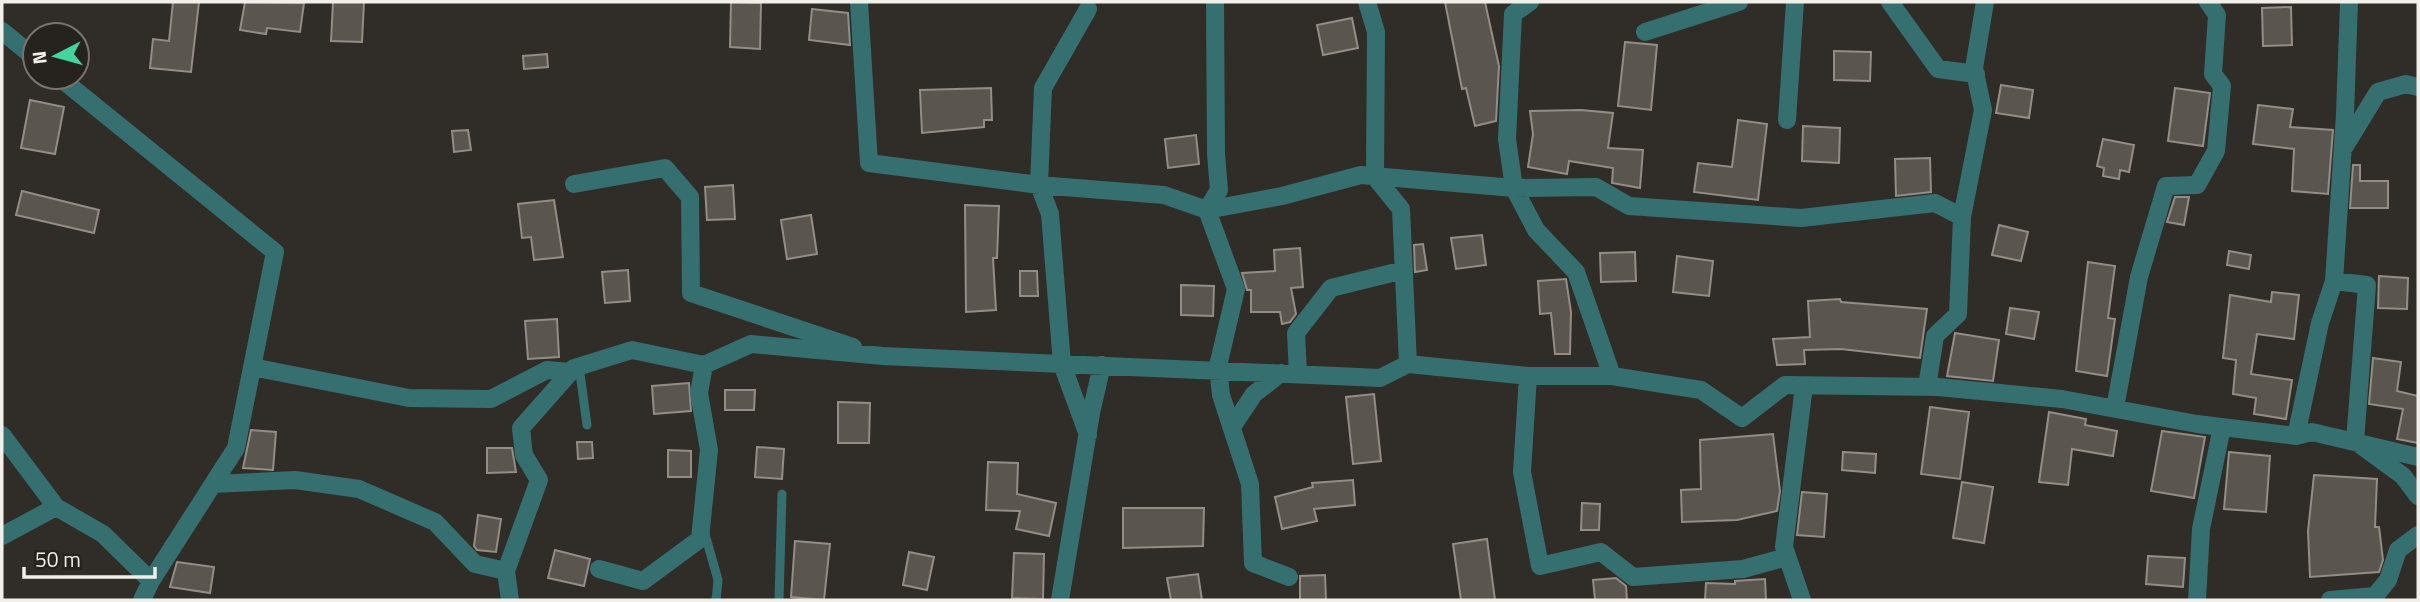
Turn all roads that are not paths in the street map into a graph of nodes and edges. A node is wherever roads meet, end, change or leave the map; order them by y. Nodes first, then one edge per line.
1 (859, 2) edge
2 (1215, 2) edge
3 (1367, 2) edge
4 (1530, 2) edge
5 (1739, 2) edge
6 (1795, 2) edge
7 (1890, 2) edge
8 (1986, 2) edge
9 (2208, 2) edge
10 (2349, 2) edge
11 (1088, 9) dead end
12 (2, 31) edge
13 (1645, 32) dead end
14 (21, 47) edge
15 (1976, 74) junction
16 (2418, 87) edge
17 (76, 91) edge
18 (1787, 120) dead end
19 (2343, 148) junction
20 (1375, 177) junction
21 (574, 184) dead end
22 (1039, 185) junction
23 (1514, 188) junction
24 (1207, 210) junction
25 (1962, 217) junction
26 (1404, 270) junction
27 (2334, 281) junction
28 (883, 356) junction
29 (1062, 364) junction
30 (1408, 364) junction
31 (704, 365) junction
32 (1102, 366) junction
33 (252, 367) junction
34 (575, 369) junction
35 (1219, 371) junction
36 (1289, 374) junction
37 (1528, 376) junction
38 (1612, 376) junction
39 (1804, 386) junction
40 (1927, 387) junction
41 (2115, 408) junction
42 (587, 425) dead end
43 (1231, 427) junction
44 (2222, 427) junction
45 (2, 435) edge
46 (1088, 435) junction
47 (2296, 436) junction
48 (2355, 441) junction
49 (2418, 457) edge
50 (213, 484) junction
51 (782, 494) dead end
52 (2418, 496) edge
53 (55, 507) junction
54 (702, 522) junction
55 (2418, 535) edge
56 (2, 536) edge
57 (1787, 557) junction
58 (599, 569) dead end
59 (506, 571) junction
60 (1289, 577) dead end
61 (151, 581) junction
62 (142, 600) edge
63 (510, 600) edge
64 (716, 600) edge
65 (779, 600) edge
66 (1060, 600) edge
67 (1802, 600) edge
68 (2197, 600) edge
69 (2330, 600) edge

1 - 22 street
2 - 24 street
3 - 20 street
4 - 23 street
5 - 13 street
6 - 18 street
7 - 15 street
8 - 15 street
9 - 41 street
10 - 19 street
11 - 22 street
12 - 14 street
15 - 25 street
16 - 19 street
17 - 33 street
19 - 27 street
20 - 23 street
20 - 24 street
20 - 26 street
21 - 28 street
22 - 24 street
22 - 29 street
23 - 25 street
23 - 38 street
24 - 35 street
25 - 40 street
26 - 30 street
26 - 36 street
27 - 47 street
27 - 48 street
28 - 29 street
28 - 31 street
29 - 32 street
29 - 46 street
30 - 36 street
30 - 37 street
31 - 34 street
31 - 54 street
32 - 35 street
32 - 46 street
33 - 34 street
33 - 50 street
34 - 42 lane
34 - 59 street
35 - 36 street
35 - 43 street
36 - 43 street
37 - 38 street
37 - 57 street
38 - 39 street
39 - 40 street
39 - 57 street
40 - 41 street
41 - 44 street
43 - 60 street
44 - 47 street
44 - 68 street
45 - 53 street
46 - 66 street
47 - 48 street
48 - 49 street
48 - 52 street
50 - 59 street
50 - 61 street
51 - 65 lane
53 - 56 street
53 - 61 street
54 - 58 street
54 - 64 lane
55 - 69 street
57 - 67 street
59 - 63 street
61 - 62 street

